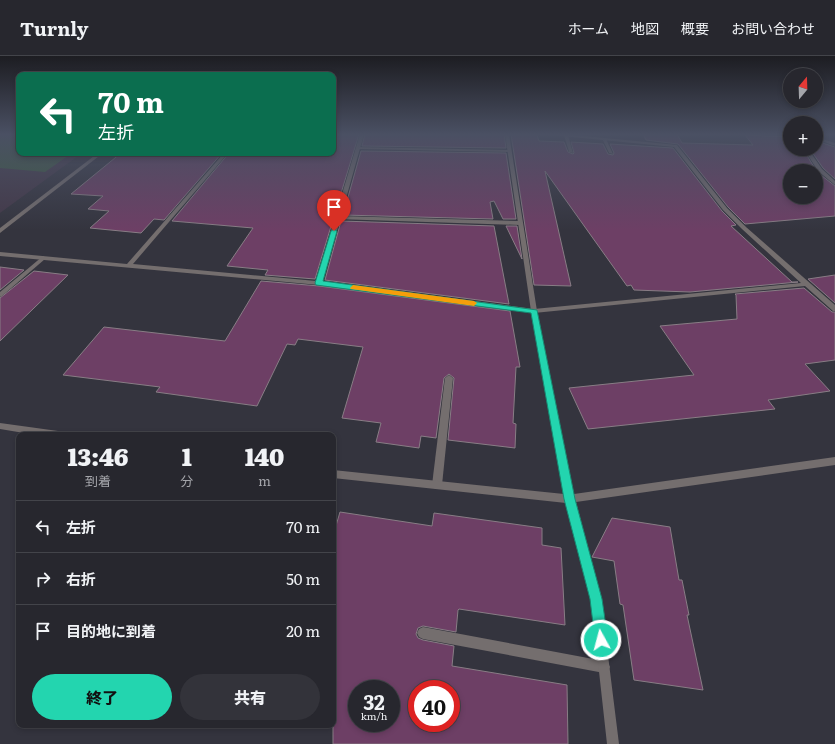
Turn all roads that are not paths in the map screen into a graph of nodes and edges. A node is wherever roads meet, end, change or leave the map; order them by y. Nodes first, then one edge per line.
1 (84, 166) edge
2 (215, 166) edge
3 (353, 166) edge
4 (511, 166) edge
5 (691, 166) edge
6 (817, 166) edge
7 (835, 184) edge
8 (338, 218) junction
9 (520, 224) junction
10 (0, 231) edge
11 (0, 254) edge
12 (43, 258) junction
13 (129, 266) junction
14 (319, 283) junction
15 (807, 284) junction
16 (0, 296) edge
17 (835, 309) edge
18 (534, 311) junction
19 (450, 378) dead end
20 (0, 426) edge
21 (39, 432) edge
22 (835, 461) edge
23 (336, 474) edge
24 (437, 485) junction
25 (570, 499) junction
26 (423, 633) dead end
27 (604, 667) junction
28 (613, 744) edge

1 - 10 street
2 - 13 street
3 - 8 street
4 - 9 street
5 - 15 street
6 - 7 street
8 - 9 street
8 - 14 street
9 - 18 street
11 - 12 street
12 - 13 street
12 - 16 street
13 - 14 street
14 - 18 street
15 - 17 street
15 - 18 street
18 - 25 street
19 - 24 street
20 - 21 street
22 - 25 street
23 - 24 street
24 - 25 street
25 - 27 street
26 - 27 street
27 - 28 street

